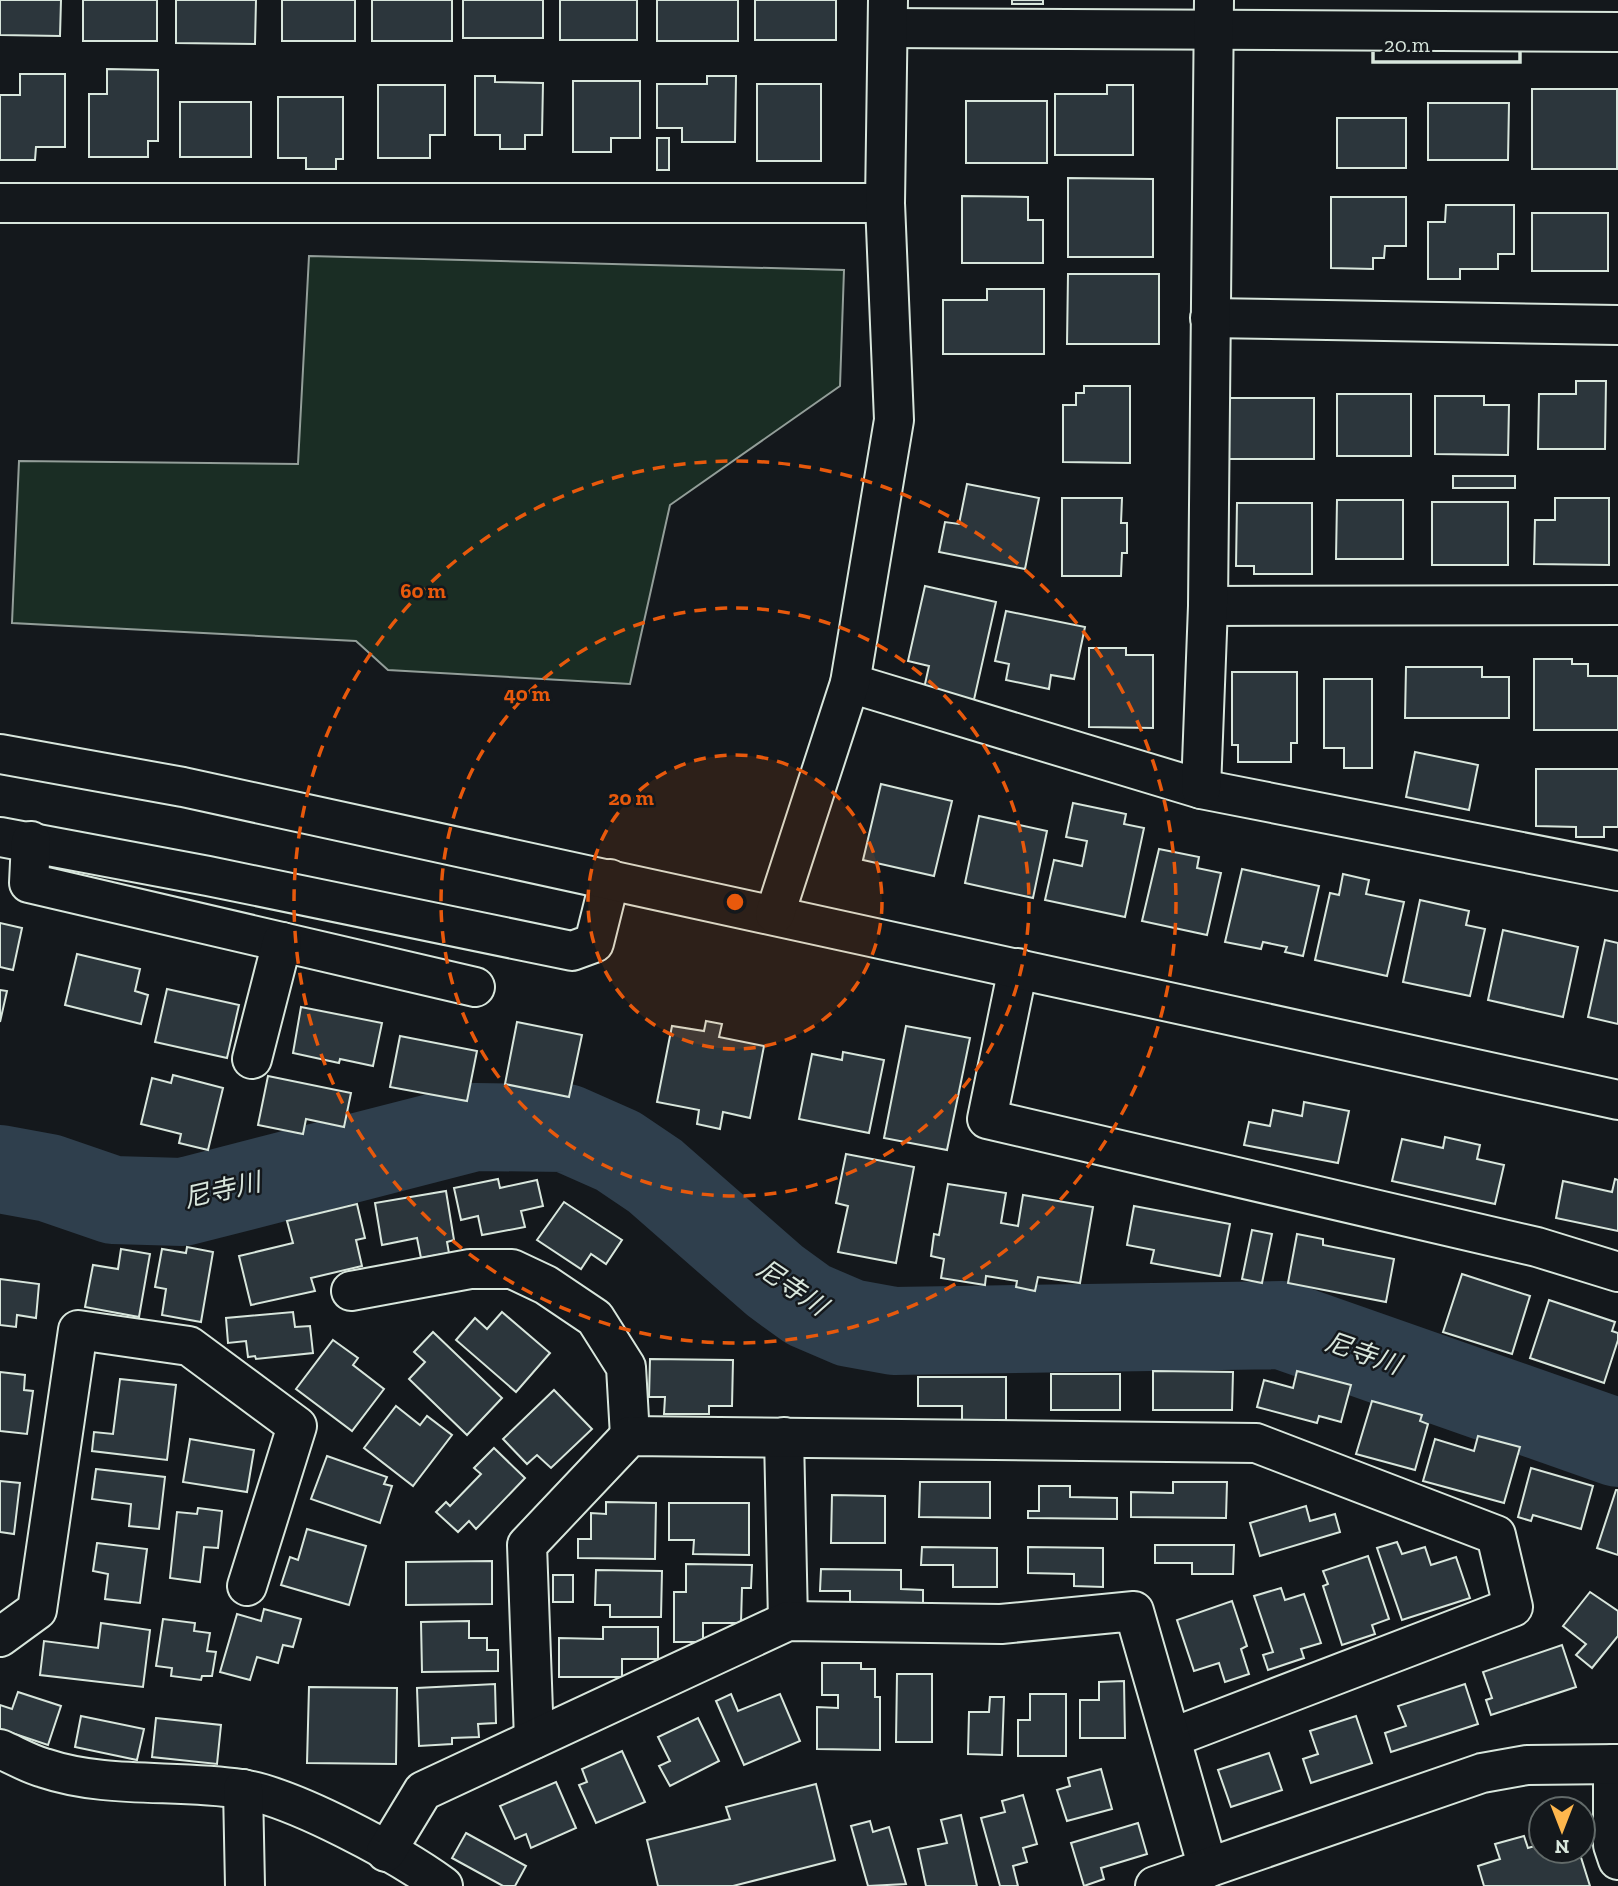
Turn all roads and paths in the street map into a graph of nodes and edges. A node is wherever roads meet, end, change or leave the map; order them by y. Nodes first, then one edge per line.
1 (888, 14) edge
2 (1214, 14) edge
3 (1618, 33) edge
4 (0, 203) edge
5 (886, 203) junction
6 (1210, 318) junction
7 (1618, 326) edge
8 (1618, 605) edge
9 (1208, 607) junction
10 (850, 683) junction
11 (0, 754) edge
12 (1201, 789) junction
13 (15, 839) edge
14 (1618, 871) edge
15 (610, 879) junction
16 (775, 914) junction
17 (282, 943) junction
18 (1018, 968) junction
19 (475, 987) dead end
20 (252, 1059) dead end
21 (1618, 1100) edge
22 (1618, 1272) edge
23 (351, 1292) dead end
24 (630, 1436) junction
25 (784, 1437) junction
26 (247, 1586) dead end
27 (788, 1621) junction
28 (0, 1637) edge
29 (1171, 1738) junction
30 (534, 1739) junction
31 (0, 1749) edge
32 (1615, 1764) edge
33 (243, 1789) junction
34 (386, 1852) junction
35 (1618, 1860) edge
36 (1208, 1868) junction
37 (244, 1886) edge
38 (443, 1886) edge
39 (1155, 1886) edge

1 - 2 street
1 - 5 street
2 - 3 street
2 - 6 street
4 - 5 street
5 - 10 street
6 - 7 street
6 - 9 street
8 - 9 street
9 - 12 street
10 - 12 street
10 - 16 street
11 - 15 street
12 - 14 street
13 - 15 street
13 - 17 street
15 - 16 street
16 - 18 street
17 - 19 street
17 - 20 street
18 - 21 street
18 - 22 street
23 - 24 street
24 - 25 street
24 - 30 street
25 - 27 street
25 - 29 street
26 - 28 street
27 - 29 street
27 - 30 street
29 - 36 street
30 - 34 street
31 - 33 street
32 - 35 street
32 - 36 street
33 - 34 street
33 - 37 street
34 - 38 street
36 - 39 street

